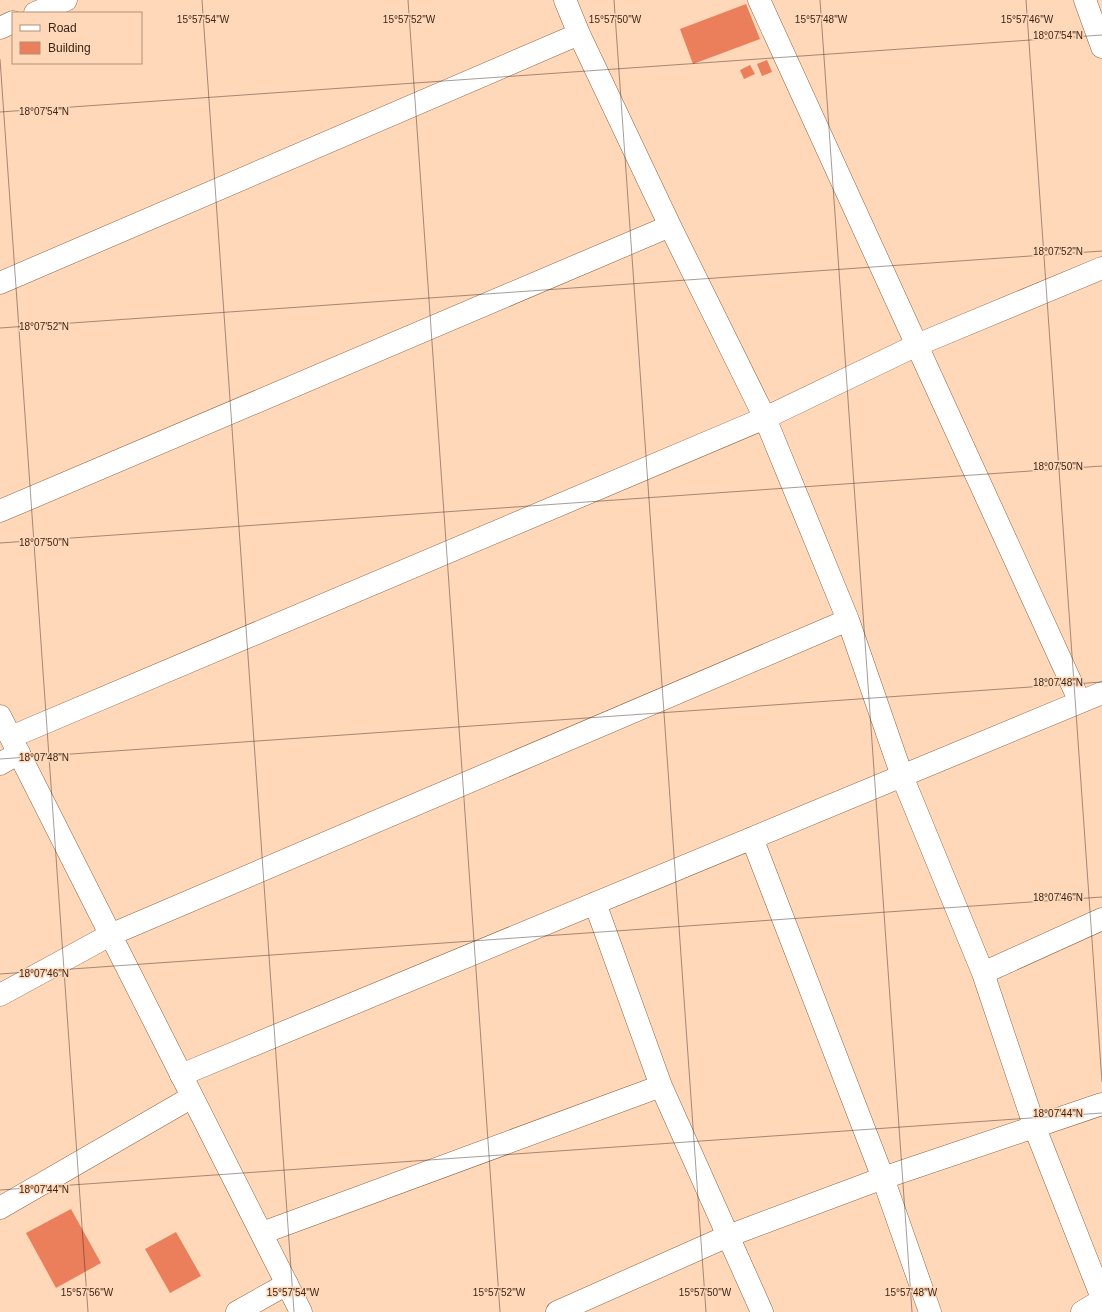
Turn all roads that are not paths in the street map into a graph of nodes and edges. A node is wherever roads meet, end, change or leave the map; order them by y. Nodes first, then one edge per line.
1 (66, 0) edge
2 (565, 0) edge
3 (759, 0) edge
4 (1085, 0) edge
5 (37, 12) edge
6 (12, 22) edge
7 (0, 28) edge
8 (579, 34) junction
9 (1102, 46) edge
10 (670, 226) junction
11 (1102, 268) edge
12 (0, 283) edge
13 (917, 345) junction
14 (765, 418) junction
15 (0, 511) edge
16 (848, 620) junction
17 (1102, 693) edge
18 (1080, 702) junction
19 (0, 716) edge
20 (15, 745) junction
21 (0, 764) edge
22 (902, 776) junction
23 (752, 838) junction
24 (594, 903) junction
25 (1102, 919) edge
26 (110, 935) junction
27 (983, 973) junction
28 (0, 995) edge
29 (181, 1075) junction
30 (662, 1086) junction
31 (192, 1097) junction
32 (1102, 1104) edge
33 (1035, 1128) junction
34 (883, 1178) junction
35 (0, 1208) edge
36 (262, 1234) junction
37 (728, 1236) junction
38 (287, 1284) junction
39 (1102, 1299) edge
40 (237, 1312) edge
41 (301, 1312) edge
42 (557, 1312) edge
43 (762, 1312) edge
44 (930, 1312) edge
45 (1082, 1312) edge

1 - 5 street
2 - 8 street
3 - 13 street
4 - 9 street
6 - 7 street
8 - 10 street
8 - 12 street
10 - 14 street
10 - 15 street
11 - 13 street
13 - 14 street
13 - 18 street
14 - 16 street
14 - 20 street
16 - 22 street
16 - 26 street
17 - 18 street
18 - 22 street
19 - 20 street
20 - 21 street
20 - 26 street
22 - 23 street
22 - 27 street
23 - 24 street
23 - 34 street
24 - 29 street
24 - 30 street
25 - 27 street
26 - 28 street
26 - 29 street
27 - 33 street
29 - 31 street
30 - 36 street
30 - 37 street
31 - 35 street
31 - 36 street
32 - 33 street
33 - 34 street
33 - 39 street
34 - 37 street
34 - 44 street
36 - 38 street
37 - 42 street
37 - 43 street
38 - 40 street
38 - 41 street
39 - 45 street

